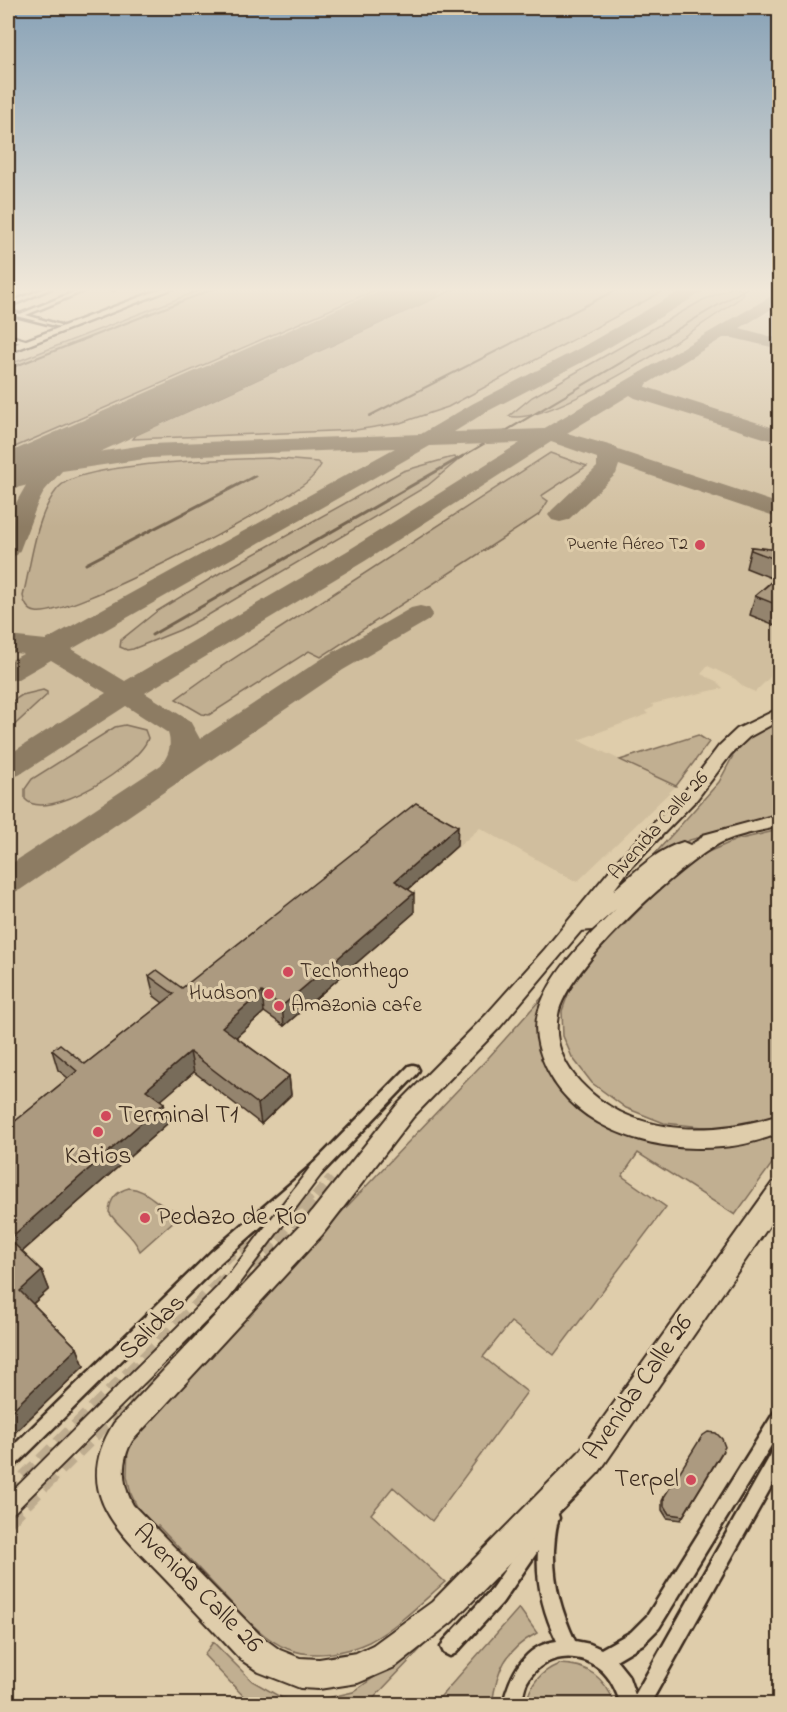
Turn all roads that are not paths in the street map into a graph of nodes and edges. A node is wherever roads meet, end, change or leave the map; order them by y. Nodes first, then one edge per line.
1 (780, 713) edge
2 (780, 820) edge
3 (719, 836) junction
4 (552, 954) junction
5 (413, 1070) dead end
6 (780, 1124) edge
7 (317, 1169) junction
8 (780, 1190) edge
9 (780, 1416) edge
10 (780, 1455) edge
11 (8, 1461) edge
12 (589, 1462) junction
13 (8, 1507) edge
14 (548, 1522) junction
15 (450, 1647) dead end
16 (569, 1647) junction
17 (601, 1659) junction
18 (512, 1704) edge
19 (630, 1704) edge
20 (640, 1704) edge

1 - 4 main road, Avenida Calle 26
2 - 3 main road, Avenida Calle 26
3 - 4 main road, Avenida Calle 26
3 - 6 main road
4 - 12 main road, Avenida Calle 26
5 - 7 street, Salidas
7 - 11 street, Salidas, bridge
7 - 13 street, Salidas, bridge
8 - 12 main road, Avenida Calle 26
9 - 17 street
10 - 20 street
12 - 14 street
14 - 15 street
14 - 16 street
16 - 17 street
16 - 18 street
17 - 19 street

